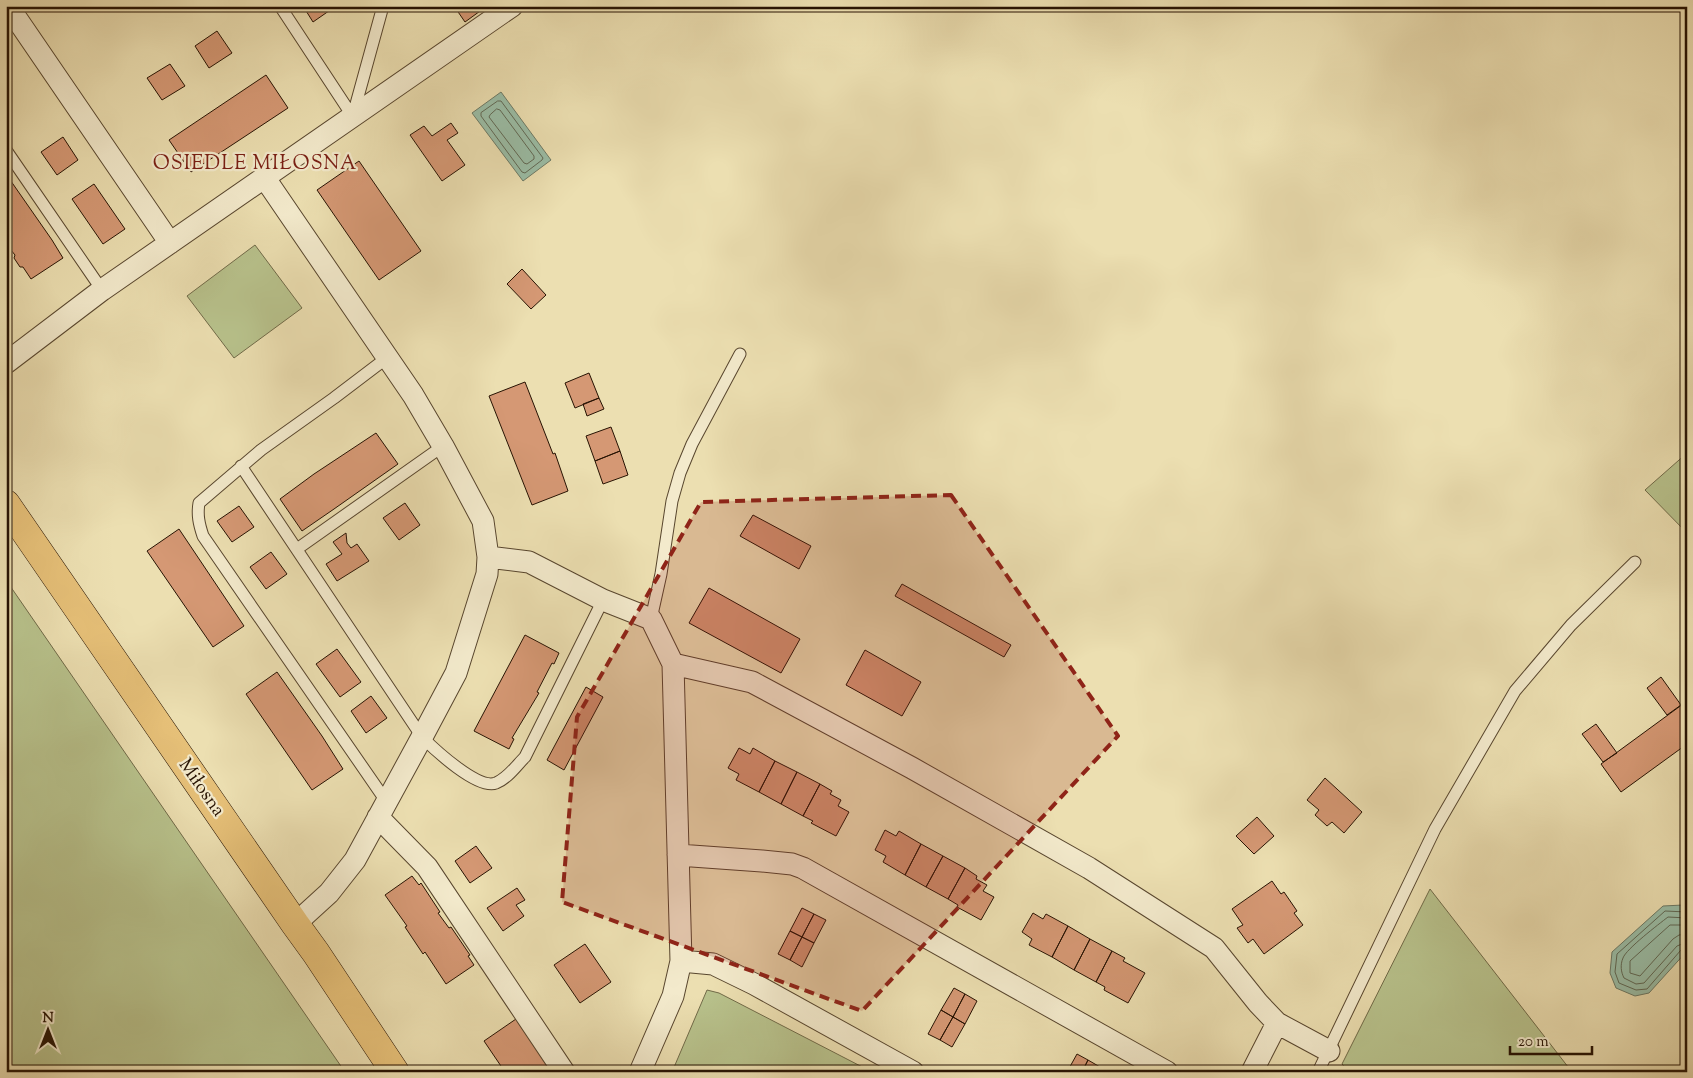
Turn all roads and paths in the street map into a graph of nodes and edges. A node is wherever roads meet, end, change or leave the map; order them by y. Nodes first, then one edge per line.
1 (8, 6) edge
2 (280, 6) edge
3 (383, 6) edge
4 (512, 6) edge
5 (352, 117) junction
6 (6, 150) edge
7 (264, 177) junction
8 (170, 243) junction
9 (102, 290) junction
10 (740, 354) dead end
11 (388, 357) junction
12 (6, 363) edge
13 (443, 446) junction
14 (241, 466) junction
15 (6, 504) edge
16 (297, 549) junction
17 (488, 557) junction
18 (1635, 562) dead end
19 (603, 600) junction
20 (651, 619) junction
21 (673, 664) junction
22 (422, 737) junction
23 (382, 809) junction
24 (678, 855) junction
25 (295, 924) junction
26 (681, 960) junction
27 (1277, 1023) junction
28 (1328, 1051) junction
29 (395, 1072) edge
30 (564, 1072) edge
31 (640, 1072) edge
32 (913, 1072) edge
33 (1167, 1072) edge
34 (1252, 1072) edge
35 (1318, 1072) edge

1 - 8 street
2 - 5 lane
3 - 5 lane
4 - 5 street
5 - 7 street
6 - 9 lane
7 - 8 street
7 - 11 street
8 - 9 street
9 - 12 street
10 - 20 lane
11 - 13 street
11 - 14 lane
13 - 16 lane
13 - 17 street
14 - 16 lane
14 - 23 lane
15 - 25 main road, Miłosna
16 - 22 lane
17 - 19 street
17 - 22 street
18 - 28 lane
19 - 20 street
19 - 22 lane
20 - 21 street
21 - 24 street
21 - 27 street
22 - 23 street
23 - 25 street
23 - 30 street
24 - 26 street
24 - 33 street
25 - 29 main road, Miłosna
26 - 31 street
26 - 32 street
27 - 28 street
27 - 34 street
28 - 35 lane

